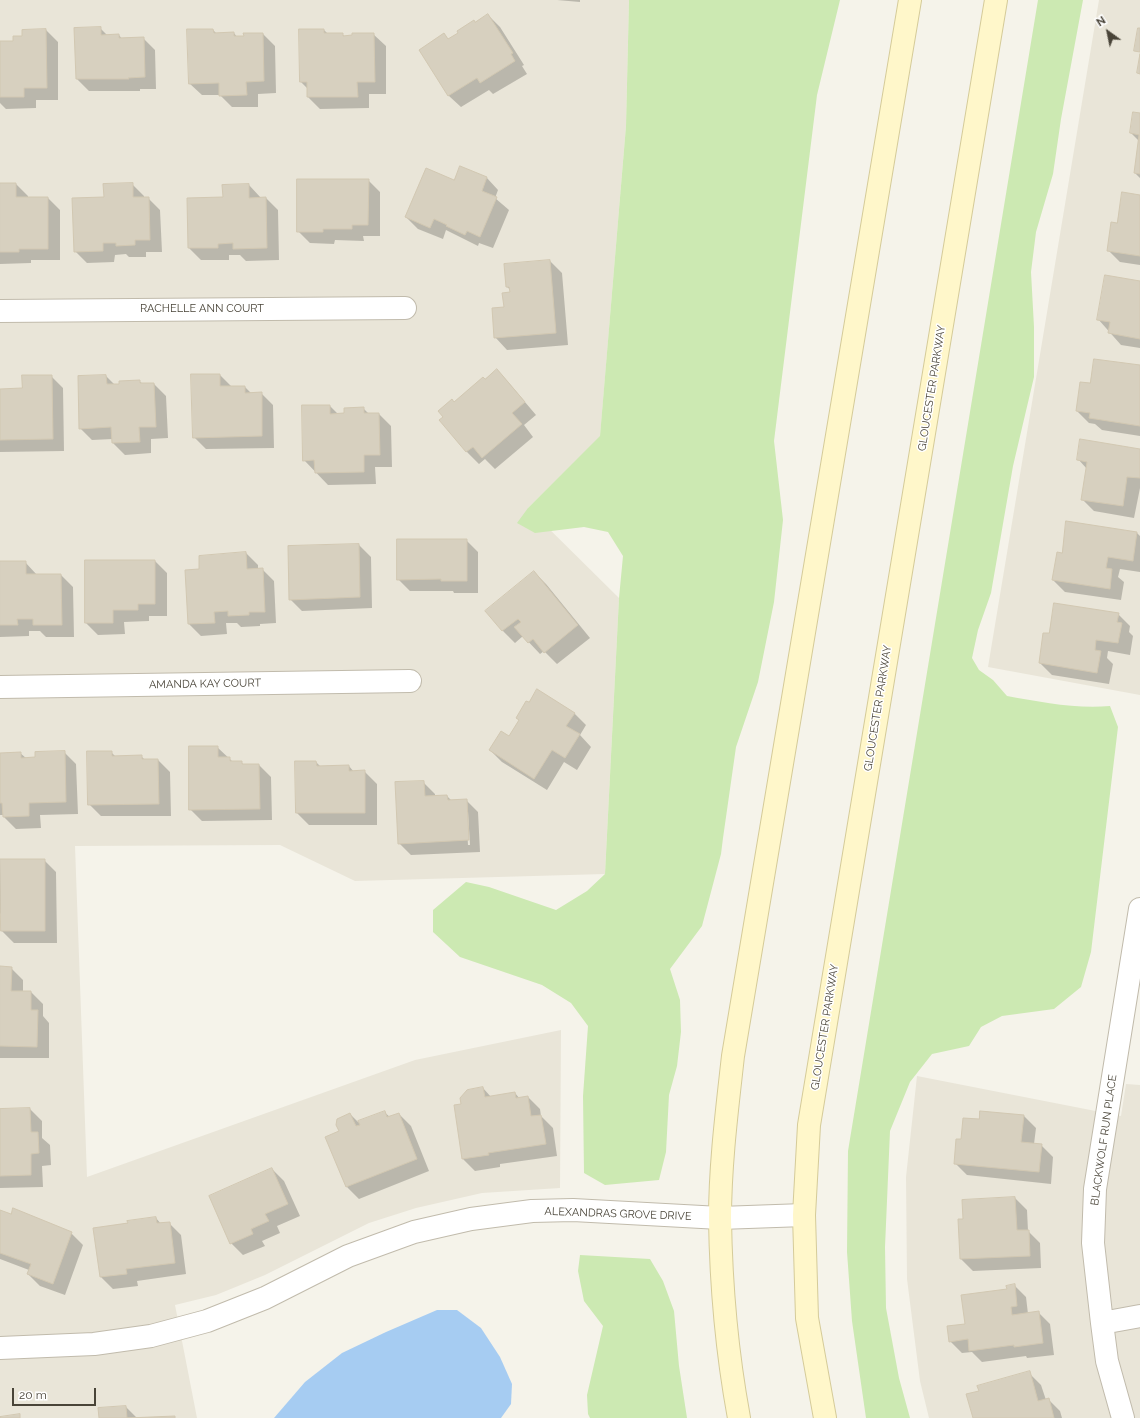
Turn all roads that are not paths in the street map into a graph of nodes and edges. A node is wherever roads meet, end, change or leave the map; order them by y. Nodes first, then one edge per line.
1 (910, 0) edge
2 (996, 0) edge
3 (405, 308) dead end
4 (0, 311) edge
5 (410, 681) dead end
6 (0, 687) edge
7 (1140, 909) edge
8 (804, 1215) junction
9 (720, 1218) junction
10 (1140, 1316) edge
11 (1102, 1322) junction
12 (0, 1348) edge
13 (739, 1418) edge
14 (825, 1418) edge
15 (1123, 1418) edge

1 - 9 main road
2 - 8 main road, GLOUCESTER PARKWAY
3 - 4 street, RACHELLE ANN COURT
5 - 6 street, AMANDA KAY COURT
7 - 11 street, BLACKWOLF RUN PLACE
8 - 9 street, ALEXANDRAS GROVE DRIVE
8 - 14 main road, GLOUCESTER PARKWAY
9 - 12 street, ALEXANDRAS GROVE DRIVE
9 - 13 main road
10 - 11 street
11 - 15 street, BLACKWOLF RUN PLACE

